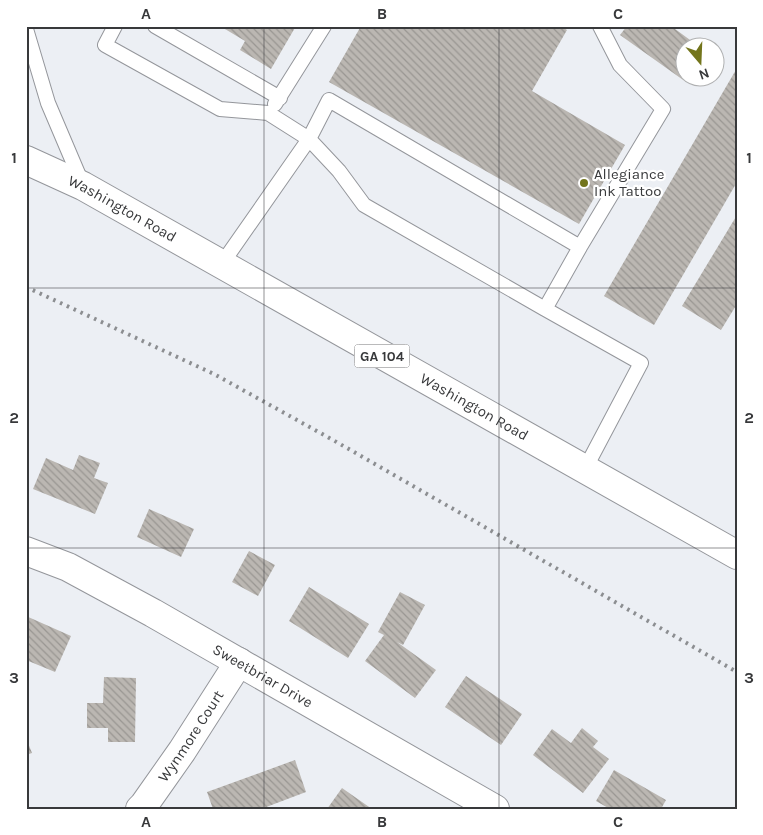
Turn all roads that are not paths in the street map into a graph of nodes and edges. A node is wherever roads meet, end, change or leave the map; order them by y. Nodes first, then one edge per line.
1 (115, 26) edge
2 (155, 26) edge
3 (324, 26) edge
4 (600, 26) edge
5 (26, 29) edge
6 (280, 98) junction
7 (268, 113) junction
8 (309, 138) junction
9 (26, 160) edge
10 (83, 186) junction
11 (580, 248) junction
12 (221, 265) junction
13 (545, 309) junction
14 (584, 469) junction
15 (26, 551) edge
16 (737, 555) edge
17 (239, 662) junction
18 (140, 809) edge
19 (495, 809) edge

1 - 7 lane
2 - 6 lane
3 - 6 lane
4 - 11 lane
5 - 10 lane
6 - 7 lane
7 - 8 lane
8 - 11 lane
8 - 12 lane
8 - 13 lane
9 - 10 main road, Washington Road / GA 104
10 - 12 main road, Washington Road / GA 104
11 - 13 lane
12 - 14 main road, Washington Road / GA 104
13 - 14 lane
14 - 16 main road, Washington Road / GA 104
15 - 17 main road, Sweetbriar Drive
17 - 18 main road, Wynmore Court
17 - 19 main road, Sweetbriar Drive

